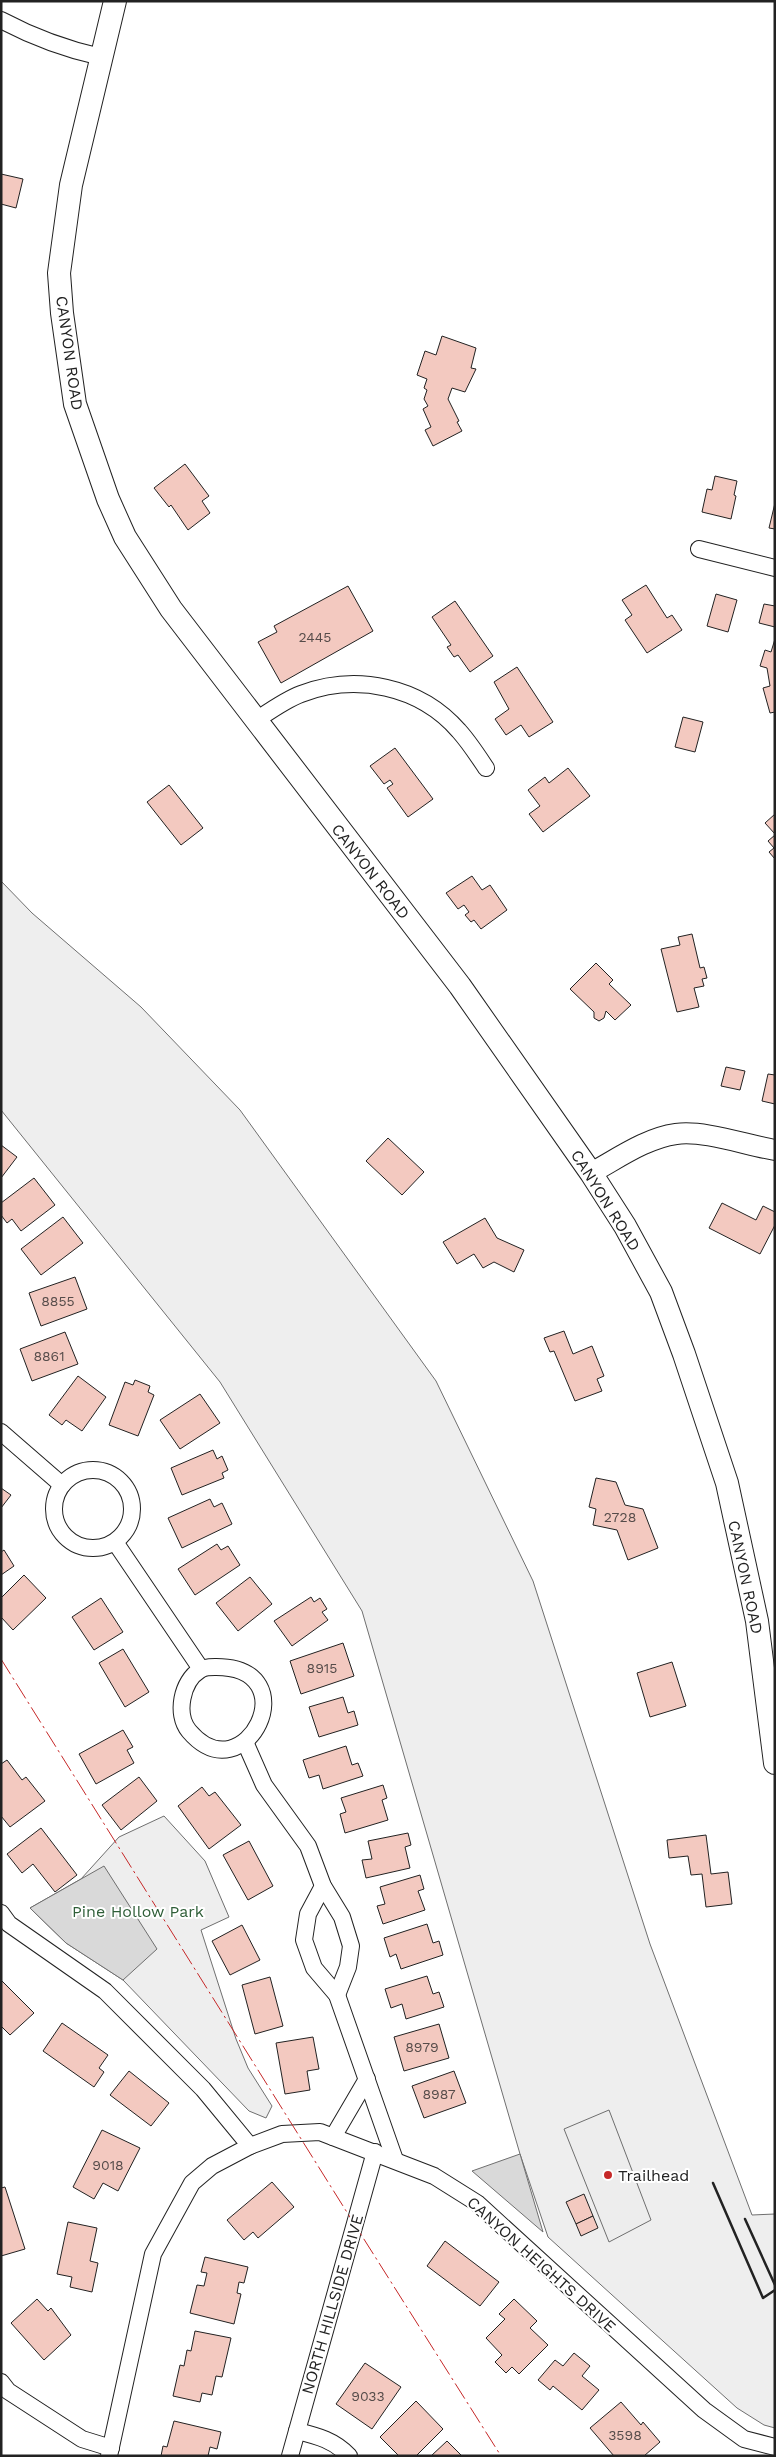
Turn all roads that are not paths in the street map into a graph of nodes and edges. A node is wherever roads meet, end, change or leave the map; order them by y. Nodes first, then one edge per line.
1 (114, 1) edge
2 (1, 20) edge
3 (100, 57) junction
4 (699, 549) dead end
5 (775, 568) edge
6 (255, 721) junction
7 (486, 768) dead end
8 (775, 1150) edge
9 (592, 1173) junction
10 (1, 1432) edge
11 (62, 1485) junction
12 (115, 1542) junction
13 (201, 1669) junction
14 (245, 1742) junction
15 (775, 1763) edge
16 (323, 1886) junction
17 (1, 1913) edge
18 (338, 1995) junction
19 (367, 2078) junction
20 (333, 2137) junction
21 (250, 2146) junction
22 (375, 2152) junction
23 (395, 2160) junction
24 (1, 2382) edge
25 (296, 2431) junction
26 (775, 2447) edge
27 (110, 2452) edge
28 (290, 2456) edge
29 (349, 2456) edge

1 - 3 main road, CANYON ROAD
2 - 3 street
3 - 6 main road, CANYON ROAD
4 - 5 street
6 - 7 street
6 - 9 main road, CANYON ROAD
8 - 9 street
9 - 15 main road, CANYON ROAD
10 - 11 street
11 - 12 street
11 - 12 street
12 - 13 street
13 - 14 street
13 - 14 street
14 - 16 street
16 - 18 street
16 - 18 street
17 - 21 street
18 - 19 street
19 - 20 street
19 - 23 street
20 - 21 street, CANYON HEIGHTS DRIVE
20 - 22 street, CANYON HEIGHTS DRIVE
21 - 27 street, CANYON HEIGHTS DRIVE
22 - 23 street, CANYON HEIGHTS DRIVE
22 - 25 street, NORTH HILLSIDE DRIVE
23 - 26 street, CANYON HEIGHTS DRIVE
24 - 27 street
25 - 28 street, NORTH HILLSIDE DRIVE
25 - 29 street

